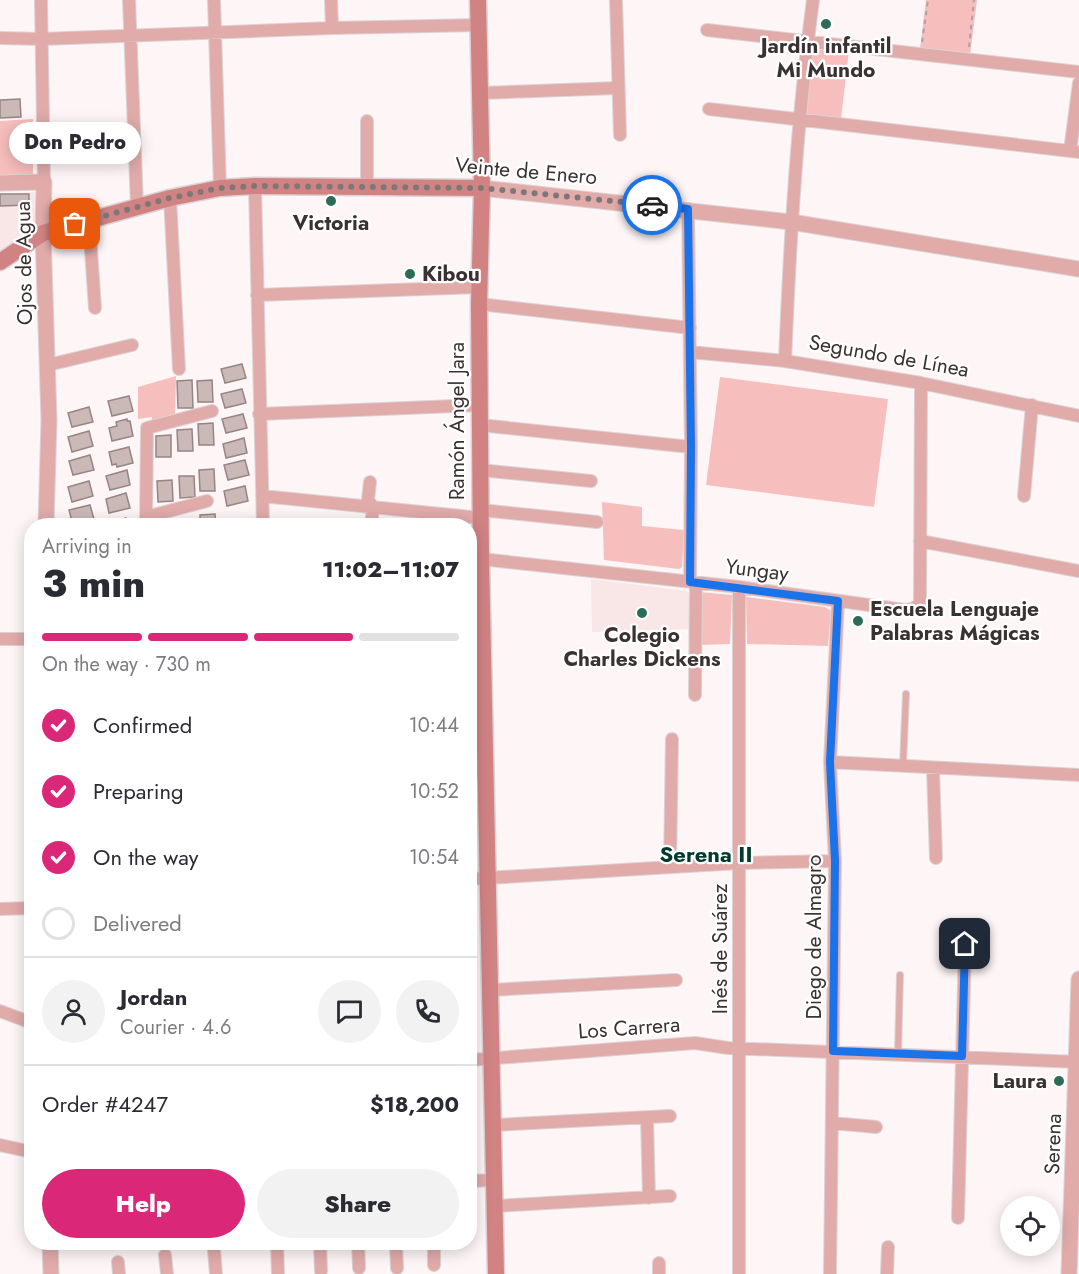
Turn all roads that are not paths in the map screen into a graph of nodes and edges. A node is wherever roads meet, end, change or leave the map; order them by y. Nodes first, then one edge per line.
1 (40, 0) edge
2 (129, 0) edge
3 (214, 0) edge
4 (331, 0) edge
5 (478, 0) edge
6 (616, 0) edge
7 (813, 0) edge
8 (479, 25) junction
9 (332, 28) junction
10 (707, 30) dead end
11 (215, 33) junction
12 (130, 35) junction
13 (0, 38) edge
14 (42, 39) junction
15 (807, 41) junction
16 (1079, 72) edge
17 (1079, 83) edge
18 (618, 88) junction
19 (480, 93) junction
20 (709, 109) dead end
21 (800, 119) junction
22 (368, 121) dead end
23 (620, 135) dead end
24 (1075, 151) edge
25 (44, 182) junction
26 (0, 183) edge
27 (255, 186) junction
28 (367, 187) junction
29 (220, 188) junction
30 (482, 188) junction
31 (170, 198) junction
32 (137, 207) junction
33 (688, 209) junction
34 (89, 221) junction
35 (790, 222) junction
36 (42, 233) junction
37 (0, 262) edge
38 (1079, 269) edge
39 (479, 287) junction
40 (257, 295) junction
41 (479, 304) junction
42 (95, 308) dead end
43 (690, 328) junction
44 (132, 345) dead end
45 (690, 352) junction
46 (785, 361) junction
47 (48, 365) junction
48 (179, 369) dead end
49 (921, 383) junction
50 (480, 405) junction
51 (1032, 405) junction
52 (212, 411) dead end
53 (259, 414) junction
54 (1079, 416) edge
55 (480, 425) junction
56 (691, 447) junction
57 (480, 470) junction
58 (591, 481) dead end
59 (370, 482) dead end
60 (262, 496) junction
61 (1024, 496) dead end
62 (207, 501) dead end
63 (372, 512) junction
64 (481, 514) junction
65 (46, 518) edge
66 (146, 518) edge
67 (155, 518) edge
68 (263, 518) edge
69 (597, 522) dead end
70 (921, 541) junction
71 (481, 559) junction
72 (1079, 571) edge
73 (477, 580) edge
74 (693, 582) junction
75 (739, 587) junction
76 (838, 601) junction
77 (0, 639) edge
78 (24, 639) edge
79 (906, 694) dead end
80 (695, 695) dead end
81 (672, 739) dead end
82 (830, 762) junction
83 (903, 765) junction
84 (933, 769) junction
85 (477, 772) edge
86 (1079, 776) edge
87 (936, 858) dead end
88 (835, 861) junction
89 (739, 863) junction
90 (670, 867) junction
91 (488, 878) junction
92 (477, 879) edge
93 (24, 908) edge
94 (0, 909) edge
95 (965, 944) dead end
96 (900, 975) dead end
97 (1079, 979) edge
98 (676, 980) dead end
99 (491, 990) junction
100 (0, 1011) edge
101 (24, 1020) edge
102 (739, 1048) junction
103 (833, 1051) junction
104 (898, 1054) junction
105 (962, 1056) junction
106 (493, 1058) junction
107 (477, 1059) edge
108 (1078, 1062) edge
109 (670, 1116) dead end
110 (648, 1118) junction
111 (832, 1124) junction
112 (1077, 1124) edge
113 (494, 1125) junction
114 (876, 1127) dead end
115 (0, 1145) edge
116 (24, 1150) edge
117 (494, 1180) junction
118 (477, 1181) edge
119 (670, 1196) dead end
120 (650, 1198) junction
121 (495, 1206) junction
122 (958, 1218) dead end
123 (1075, 1223) edge
124 (888, 1247) dead end
125 (50, 1250) edge
126 (214, 1250) dead end
127 (277, 1250) edge
128 (320, 1250) edge
129 (358, 1250) edge
130 (396, 1250) edge
131 (434, 1250) edge
132 (165, 1255) dead end
133 (434, 1265) dead end
134 (359, 1268) dead end
135 (397, 1268) dead end
136 (321, 1271) dead end
137 (51, 1274) edge
138 (167, 1274) edge
139 (216, 1274) edge
140 (278, 1274) edge
141 (496, 1274) edge
142 (739, 1274) edge
143 (830, 1274) edge
144 (887, 1274) edge
145 (1069, 1274) edge

1 - 14 street, Ojos de Agua
2 - 12 street
3 - 11 street
4 - 9 street
5 - 8 main road, Ramón Ángel Jara
6 - 18 street
7 - 15 street
8 - 9 street
8 - 19 main road, Ramón Ángel Jara
9 - 11 street
10 - 15 street
11 - 12 street
11 - 29 street
12 - 14 street
12 - 32 street
13 - 14 street
14 - 25 street, Ojos de Agua
15 - 16 street
15 - 21 street
17 - 24 street
18 - 19 street
18 - 23 street
19 - 30 main road, Ramón Ángel Jara
20 - 21 street
21 - 24 street
21 - 35 street
22 - 28 street
25 - 26 street
25 - 36 street, Ojos de Agua
27 - 28 main road, Veinte de Enero
27 - 29 main road, Veinte de Enero
27 - 40 street
28 - 30 main road, Veinte de Enero
29 - 31 main road, Veinte de Enero
30 - 33 street, Veinte de Enero
30 - 39 main road, Ramón Ángel Jara
31 - 32 main road, Veinte de Enero
31 - 48 street
32 - 34 main road, Veinte de Enero
33 - 35 street, Veinte de Enero
33 - 43 street
34 - 36 main road, Veinte de Enero
34 - 42 street
35 - 38 street, Veinte de Enero
35 - 46 street
36 - 37 main road
36 - 47 street, Ojos de Agua
39 - 40 street
39 - 41 main road, Ramón Ángel Jara
40 - 53 street
41 - 43 street
41 - 50 main road, Ramón Ángel Jara
43 - 45 street
44 - 47 street
45 - 46 street, Segundo de Línea
45 - 56 street
46 - 49 street, Segundo de Línea
47 - 65 street, Ojos de Agua
49 - 51 street, Segundo de Línea
49 - 70 street
50 - 53 street
50 - 55 main road, Ramón Ángel Jara
51 - 54 street, Segundo de Línea
51 - 61 street
52 - 66 street
53 - 60 street
55 - 56 street
55 - 57 main road, Ramón Ángel Jara
56 - 74 street
57 - 58 street
57 - 64 main road, Ramón Ángel Jara
59 - 63 street
60 - 63 street
60 - 68 street
62 - 67 street
63 - 64 street
64 - 69 street
64 - 71 main road, Ramón Ángel Jara
70 - 72 street
70 - 76 street, Yungay
71 - 73 main road, Ramón Ángel Jara
71 - 74 street, Yungay
74 - 75 street, Yungay
74 - 80 street
75 - 76 street, Yungay
75 - 89 street, Inés de Suárez
76 - 82 street, Diego de Almagro
77 - 78 street
79 - 83 lane
81 - 90 street
82 - 83 street
82 - 88 street, Diego de Almagro
83 - 84 street
84 - 86 street
84 - 87 street
85 - 91 main road, Ramón Ángel Jara
88 - 89 street
88 - 103 street, Diego de Almagro
89 - 90 street
89 - 102 street, Inés de Suárez
90 - 91 street
91 - 92 street
91 - 99 main road, Ramón Ángel Jara
93 - 94 street
95 - 105 street
96 - 104 lane
97 - 108 street, Serena
98 - 99 street
99 - 106 main road, Ramón Ángel Jara
100 - 101 street
102 - 103 street, Los Carrera
102 - 106 street, Los Carrera
102 - 142 street, Inés de Suárez
103 - 104 street, Los Carrera
103 - 111 street, Diego de Almagro
104 - 105 street, Los Carrera
105 - 108 street, Los Carrera
105 - 122 street
106 - 107 street, Los Carrera
106 - 113 main road, Ramón Ángel Jara
108 - 112 street, Serena
109 - 110 street
110 - 113 street
110 - 120 street
111 - 114 street
111 - 143 street, Diego de Almagro
112 - 123 street, Serena
113 - 117 main road, Ramón Ángel Jara
115 - 116 street
117 - 118 street
117 - 121 main road, Ramón Ángel Jara
119 - 120 street
120 - 121 street
121 - 141 main road, Ramón Ángel Jara
123 - 145 street, Serena
124 - 144 street
125 - 137 street
126 - 139 street
127 - 140 street
128 - 136 street
129 - 134 street
130 - 135 street
131 - 133 street
132 - 138 street

